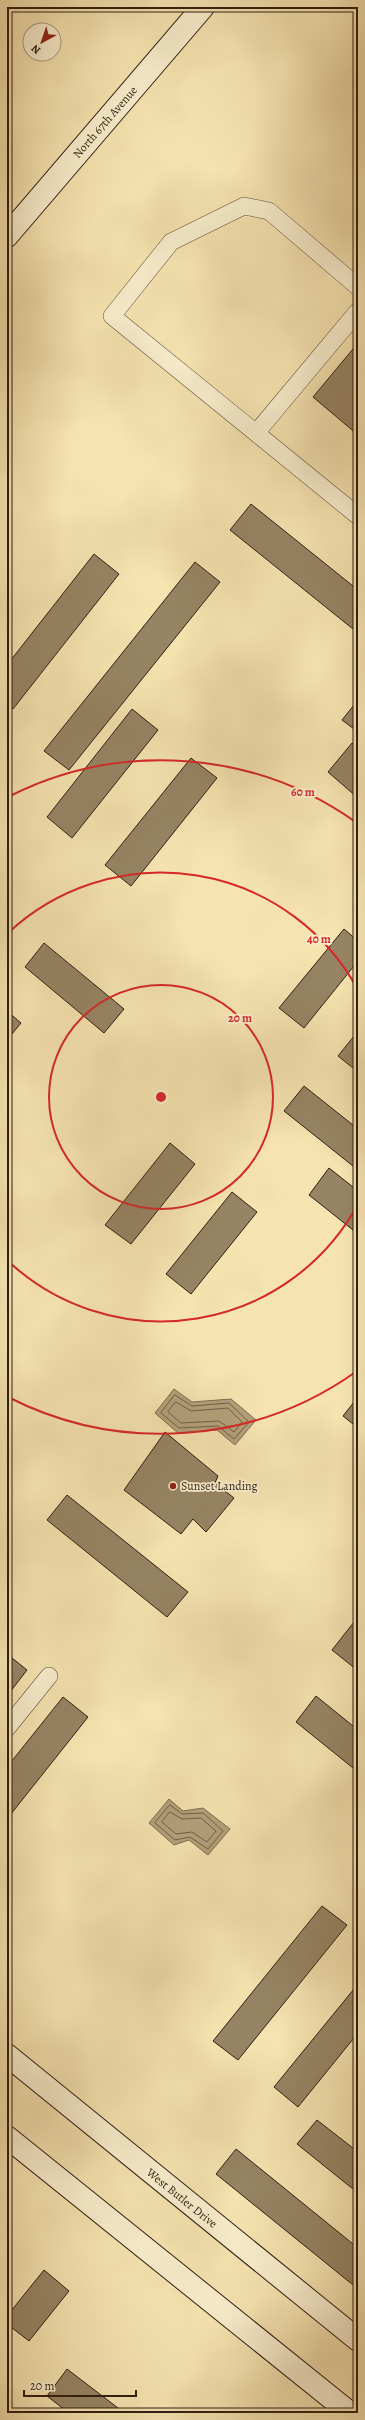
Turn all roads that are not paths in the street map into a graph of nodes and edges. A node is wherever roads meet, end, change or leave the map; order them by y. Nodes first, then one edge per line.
1 (203, 7) edge
2 (7, 236) edge
3 (358, 287) edge
4 (358, 311) edge
5 (256, 433) junction
6 (358, 516) edge
7 (49, 1676) dead end
8 (7, 1728) edge
9 (7, 2055) edge
10 (7, 2137) edge
11 (358, 2340) edge
12 (350, 2413) edge

1 - 2 street, North 67th Avenue
3 - 5 lane
4 - 5 lane
5 - 6 lane
7 - 8 lane
9 - 11 street, West Butler Drive
10 - 12 street

